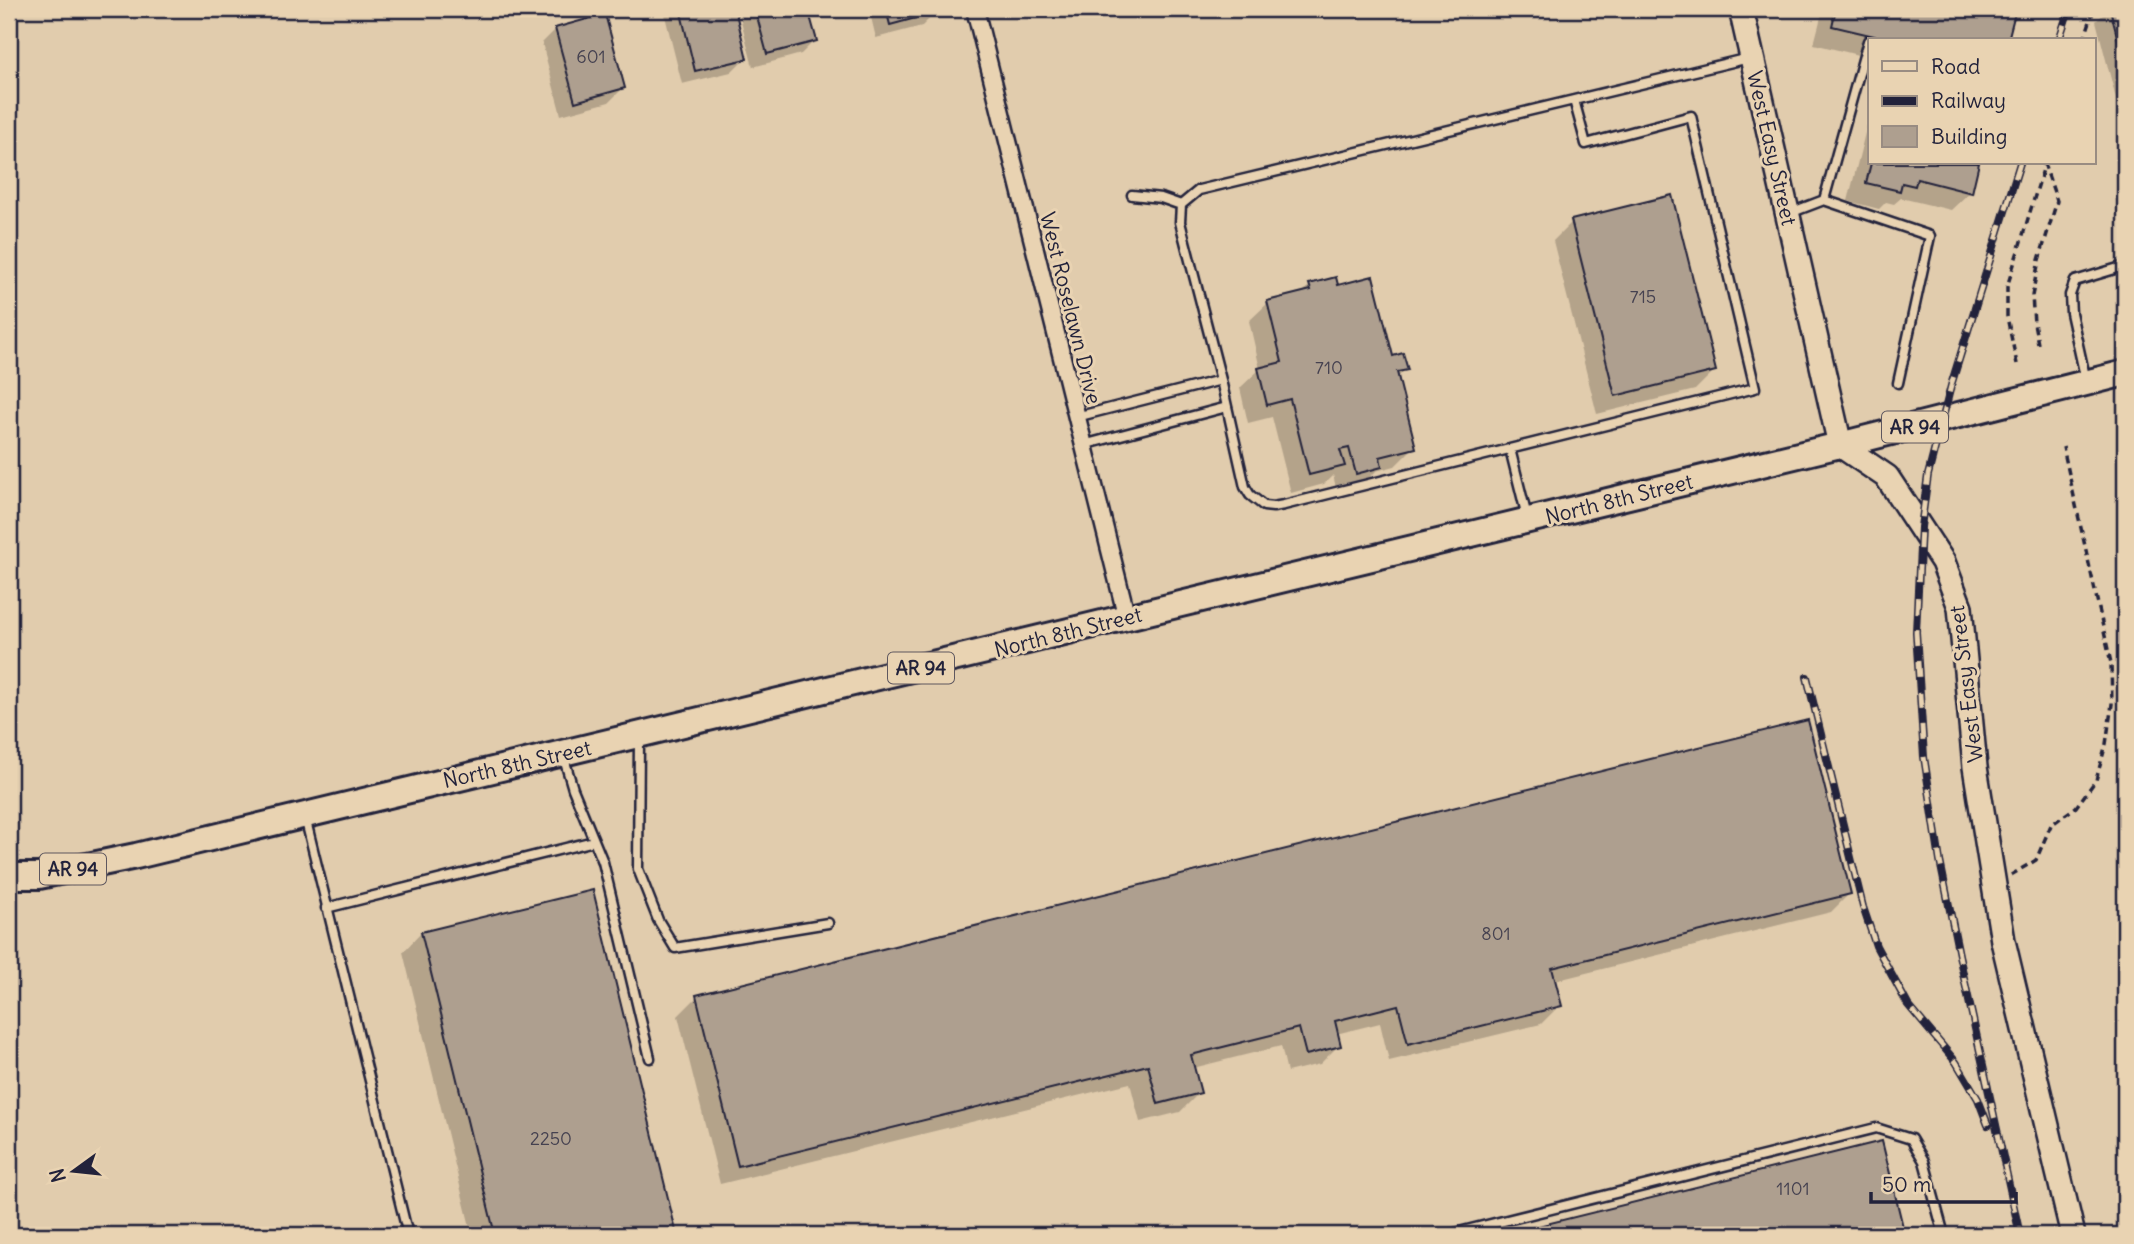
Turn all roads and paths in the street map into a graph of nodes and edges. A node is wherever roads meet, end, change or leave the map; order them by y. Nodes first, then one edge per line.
1 (975, 9) edge
2 (1741, 9) edge
3 (2094, 9) edge
4 (2085, 38) edge
5 (1868, 41) dead end
6 (1752, 58) junction
7 (1574, 100) junction
8 (2045, 164) edge
9 (1132, 195) dead end
10 (1824, 200) junction
11 (1181, 205) junction
12 (1787, 214) junction
13 (2125, 266) edge
14 (2038, 344) dead end
15 (2017, 364) dead end
16 (2125, 373) edge
17 (1221, 380) junction
18 (1898, 383) dead end
19 (2087, 383) junction
20 (1227, 407) junction
21 (1076, 417) junction
22 (1083, 445) junction
23 (1840, 446) junction
24 (2063, 447) dead end
25 (1510, 449) junction
26 (1528, 521) junction
27 (1127, 618) junction
28 (639, 736) junction
29 (562, 753) junction
30 (305, 814) junction
31 (594, 841) junction
32 (9, 876) edge
33 (2006, 878) dead end
34 (327, 908) junction
35 (828, 923) dead end
36 (650, 1058) dead end
37 (408, 1235) edge
38 (1447, 1235) edge
39 (1944, 1235) edge
40 (2073, 1235) edge

1 - 21 street, West Roselawn Drive
2 - 6 street, West Easy Street
3 - 4 path
5 - 10 lane
6 - 7 lane
6 - 12 street, West Easy Street
7 - 11 lane
7 - 25 lane
8 - 14 path
8 - 15 path
9 - 11 lane
10 - 12 lane
10 - 18 lane
11 - 17 lane
12 - 23 street, West Easy Street
13 - 19 lane
16 - 19 main road, North 8th Street / AR 94
17 - 20 lane
17 - 21 lane
19 - 23 main road, North 8th Street / AR 94
20 - 22 lane
20 - 25 lane
21 - 22 street, West Roselawn Drive
22 - 27 street, West Roselawn Drive
23 - 26 main road, North 8th Street / AR 94
23 - 40 street, West Easy Street
24 - 33 path
25 - 26 lane
26 - 27 main road, North 8th Street / AR 94
27 - 28 main road, North 8th Street / AR 94
28 - 29 main road, North 8th Street / AR 94
28 - 35 lane
29 - 30 main road, North 8th Street / AR 94
29 - 31 lane
30 - 32 main road, North 8th Street / AR 94
30 - 34 lane
31 - 34 lane
31 - 36 lane
34 - 37 lane
38 - 39 lane

